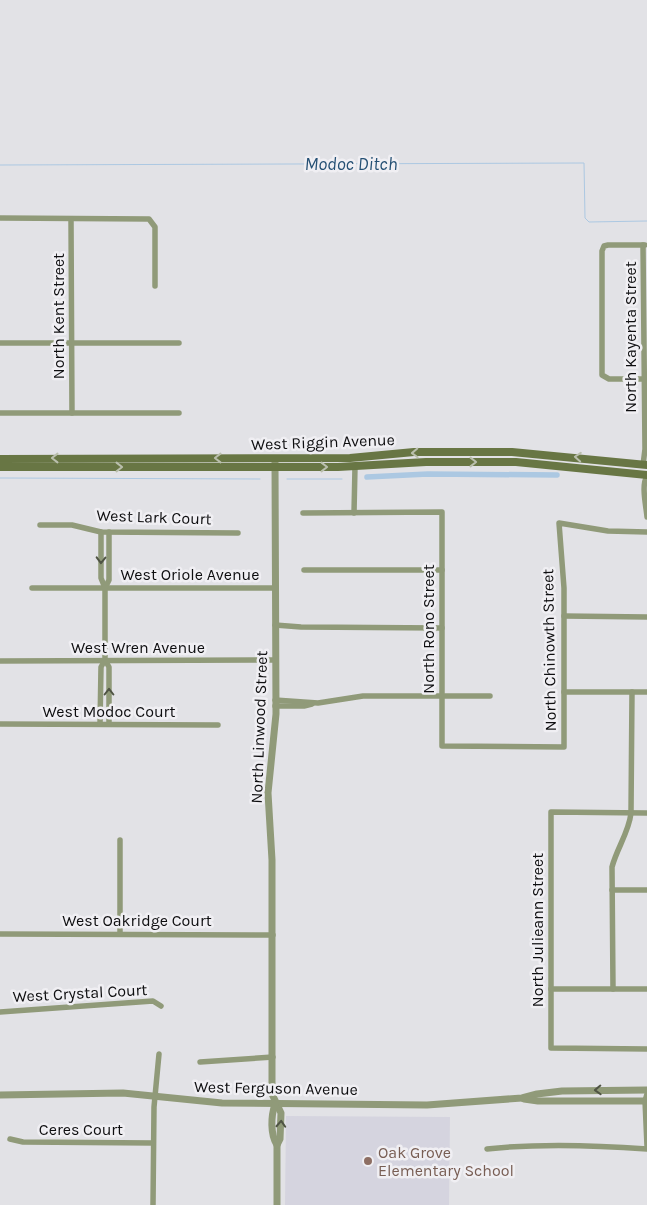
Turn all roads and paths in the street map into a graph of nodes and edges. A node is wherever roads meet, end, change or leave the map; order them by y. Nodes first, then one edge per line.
1 (0, 218) edge
2 (71, 219) junction
3 (645, 245) edge
4 (155, 286) dead end
5 (645, 332) edge
6 (0, 343) edge
7 (72, 343) junction
8 (179, 343) dead end
9 (643, 379) junction
10 (0, 413) edge
11 (72, 413) junction
12 (179, 413) dead end
13 (646, 432) edge
14 (646, 444) edge
15 (275, 458) junction
16 (1, 459) edge
17 (646, 465) edge
18 (0, 467) edge
19 (275, 467) junction
20 (355, 467) junction
21 (578, 467) junction
22 (647, 476) edge
23 (647, 496) edge
24 (303, 513) dead end
25 (354, 513) junction
26 (647, 517) edge
27 (40, 525) dead end
28 (101, 532) junction
29 (109, 532) junction
30 (647, 532) edge
31 (238, 533) dead end
32 (304, 570) dead end
33 (442, 570) junction
34 (32, 588) dead end
35 (105, 588) junction
36 (275, 588) junction
37 (564, 616) junction
38 (647, 617) edge
39 (275, 625) junction
40 (442, 628) junction
41 (105, 660) junction
42 (275, 660) junction
43 (0, 661) edge
44 (564, 692) junction
45 (632, 692) junction
46 (647, 692) edge
47 (442, 696) junction
48 (490, 696) dead end
49 (276, 703) junction
50 (0, 724) edge
51 (100, 724) junction
52 (109, 724) junction
53 (218, 725) dead end
54 (442, 746) joint
55 (631, 812) junction
56 (647, 813) edge
57 (120, 840) dead end
58 (612, 890) junction
59 (647, 890) edge
60 (0, 934) edge
61 (120, 934) junction
62 (273, 935) junction
63 (551, 989) junction
64 (613, 989) junction
65 (647, 989) edge
66 (161, 1006) dead end
67 (0, 1012) edge
68 (647, 1049) edge
69 (159, 1054) dead end
70 (273, 1057) junction
71 (200, 1062) dead end
72 (647, 1090) edge
73 (0, 1095) edge
74 (154, 1095) junction
75 (522, 1098) junction
76 (646, 1099) edge
77 (275, 1104) junction
78 (10, 1139) dead end
79 (153, 1143) junction
80 (647, 1148) edge
81 (486, 1149) dead end
82 (153, 1205) edge
83 (277, 1205) edge

1 - 2 street
2 - 4 street
2 - 7 street, North Kent Street
3 - 5 street, North Kayenta Street
3 - 9 street
5 - 9 street, North Kayenta Street
6 - 7 street
7 - 8 street
7 - 11 street, North Kent Street
9 - 13 street, North Kayenta Street
10 - 11 street
11 - 12 street
13 - 14 street, North Kayenta Street
14 - 17 street, North Kayenta Street
15 -> 16 main road, West Riggin Avenue
17 -> 15 main road, West Riggin Avenue
15 - 19 street, North Linwood Street
17 - 21 main road
18 -> 19 main road, West Riggin Avenue
19 -> 20 main road, West Riggin Avenue
19 - 36 street, North Linwood Street
20 -> 21 main road, West Riggin Avenue
20 - 25 street
21 - 22 main road, West Riggin Avenue
22 - 23 street
23 - 26 street
24 - 25 street
25 - 33 street, North Rono Street
27 - 28 street, West Lark Court
28 - 29 street, West Lark Court
28 -> 35 street
29 - 31 street, West Lark Court
29 - 35 street
30 - 37 street, North Chinowth Street
32 - 33 street
33 - 40 street, North Rono Street
34 - 35 street, West Oriole Avenue
35 - 36 street, West Oriole Avenue
35 - 41 street
36 - 39 street, North Linwood Street
37 - 38 street
37 - 44 street, North Chinowth Street
39 - 40 street
39 - 42 street, North Linwood Street
40 - 47 street, North Rono Street
41 - 42 street, West Wren Avenue
41 - 43 street, West Wren Avenue
41 - 51 street
52 -> 41 street
42 - 49 street, North Linwood Street
44 - 45 street
44 - 54 street, North Chinowth Street
45 - 46 street
45 - 55 street
47 - 48 street
47 - 49 street
47 - 54 street, North Rono Street
49 - 62 street, North Linwood Street
50 - 51 street, West Modoc Court
51 - 52 street, West Modoc Court
52 - 53 street, West Modoc Court
55 - 56 street
55 - 58 street
55 - 63 street, North Julieann Street
57 - 61 street
58 - 59 street
58 - 64 street
60 - 61 street, West Oakridge Court
61 - 62 street, West Oakridge Court
62 - 70 street, North Linwood Street
63 - 64 street
63 - 68 street, North Julieann Street
64 - 65 street
66 - 67 street, West Crystal Court
69 - 74 street
70 - 71 street
70 - 77 street, North Linwood Street
72 -> 75 street, West Ferguson Avenue
73 - 74 street, West Ferguson Avenue
74 - 77 street, West Ferguson Avenue
74 - 79 street
75 - 76 street, West Ferguson Avenue
75 - 77 street, West Ferguson Avenue
76 - 80 street
77 - 83 street, North Linwood Street
78 - 79 street, Ceres Court
79 - 82 street
80 - 81 street

